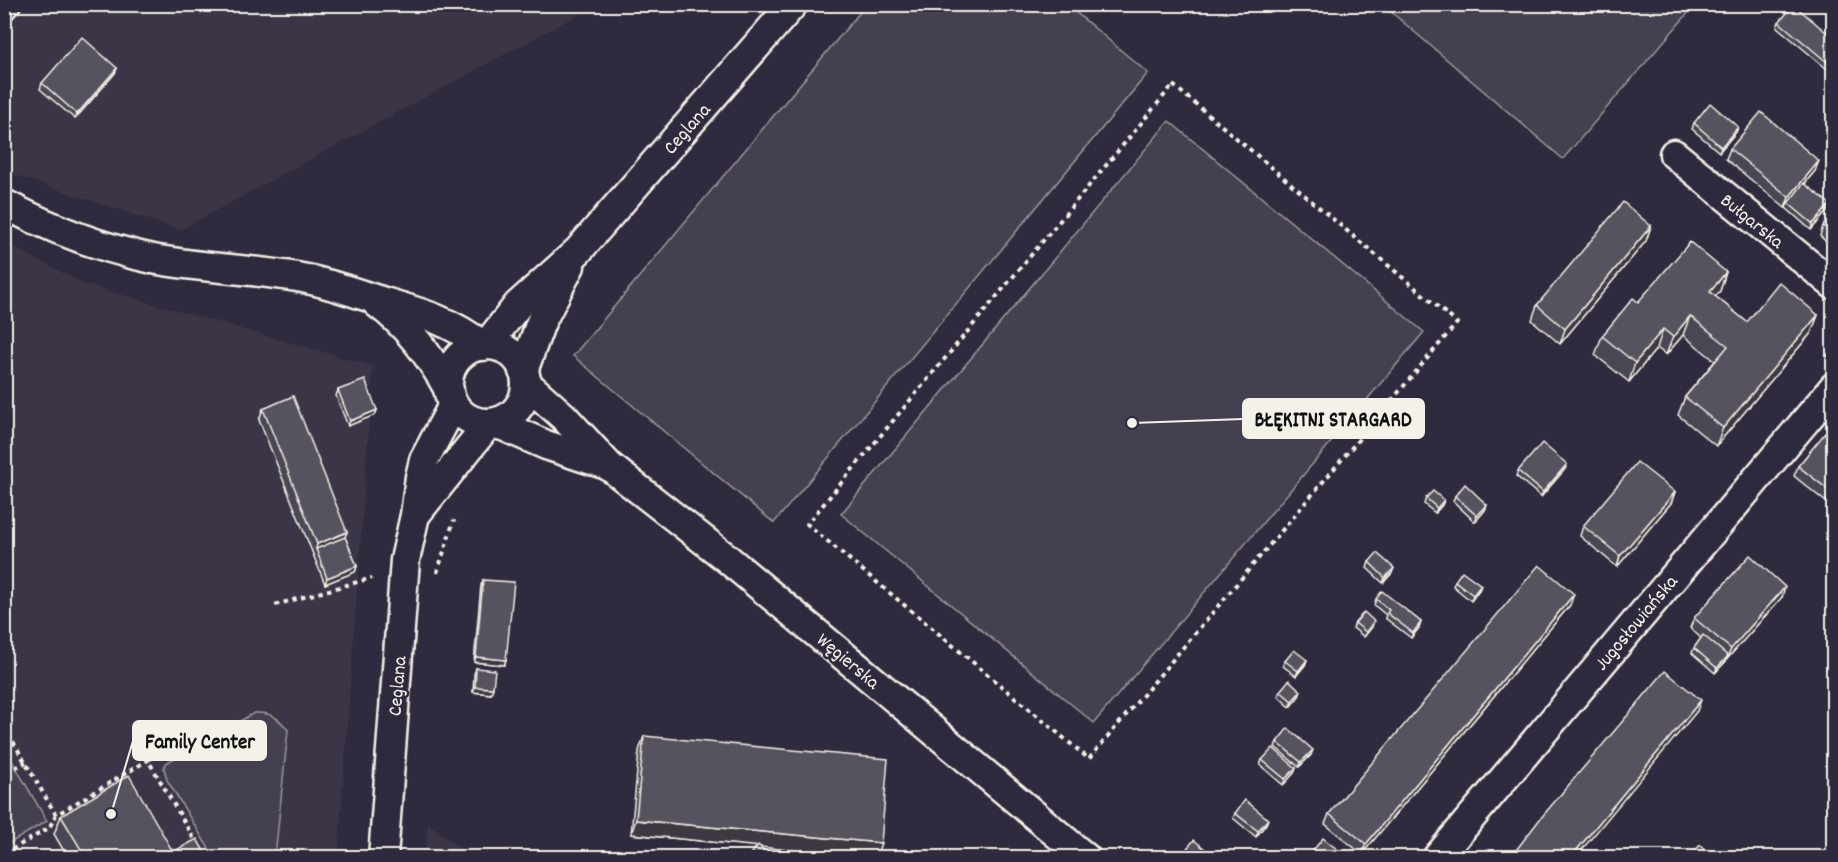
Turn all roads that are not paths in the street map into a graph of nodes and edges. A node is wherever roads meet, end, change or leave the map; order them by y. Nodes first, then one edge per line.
1 (13, 4) edge
2 (794, 4) edge
3 (4, 14) edge
4 (1674, 153) dead end
5 (4, 204) edge
6 (578, 251) junction
7 (1833, 285) edge
8 (371, 298) junction
9 (483, 346) junction
10 (524, 377) junction
11 (1833, 387) edge
12 (450, 396) junction
13 (489, 423) junction
14 (609, 466) junction
15 (416, 515) junction
16 (383, 858) edge
17 (1086, 858) edge
18 (1437, 858) edge

1 - 3 lane
2 - 6 street, Ceglana
4 - 7 street, Bułgarska
5 - 8 street
6 - 9 street, Ceglana
6 - 10 street, Ceglana
8 - 9 street
8 - 12 street
9 - 10 street
9 - 12 street
10 - 13 street
10 - 14 street, Węgierska
11 - 18 street, Jugosłowiańska
12 - 13 street
12 - 15 street, Ceglana
13 - 14 street, Węgierska
13 - 15 street, Ceglana
14 - 17 street, Węgierska
15 - 16 street, Ceglana

